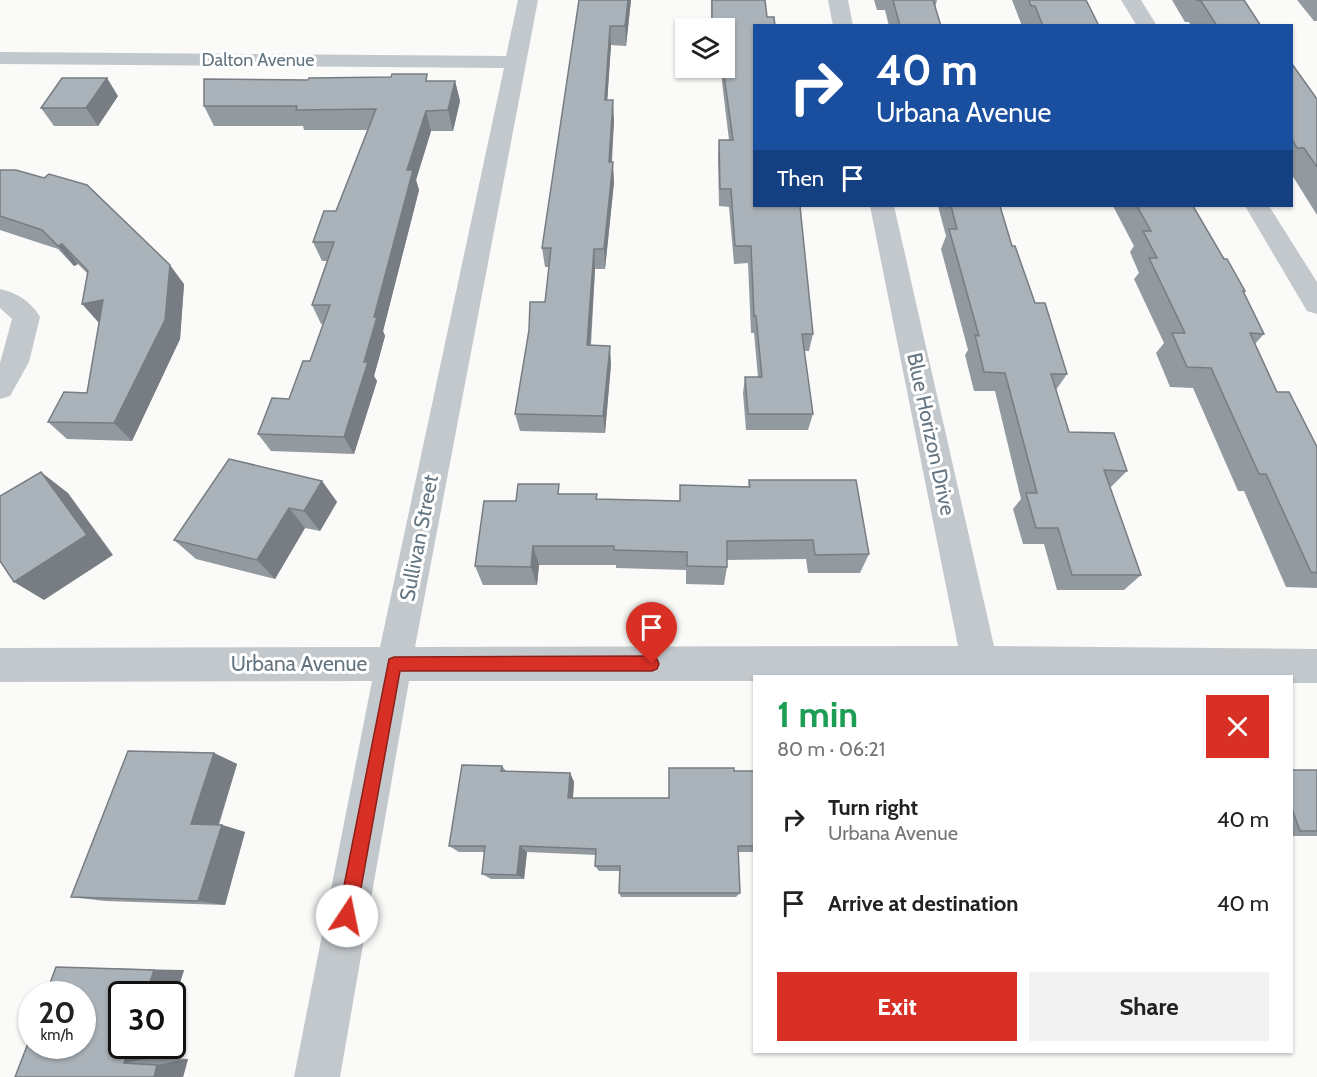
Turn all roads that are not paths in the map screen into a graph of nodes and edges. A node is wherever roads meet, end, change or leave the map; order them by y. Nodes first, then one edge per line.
1 (528, 0) edge
2 (838, 0) edge
3 (1131, 0) edge
4 (843, 24) edge
5 (1145, 24) edge
6 (0, 58) edge
7 (515, 62) junction
8 (882, 207) edge
9 (1258, 207) edge
10 (0, 298) edge
11 (1317, 304) edge
12 (0, 388) edge
13 (980, 663) junction
14 (394, 664) junction
15 (0, 665) edge
16 (1317, 666) edge
17 (317, 1077) edge

1 - 7 street, Sullivan Street
2 - 4 street
3 - 5 street
6 - 7 street, Dalton Avenue
7 - 14 street, Sullivan Street
8 - 13 street, Blue Horizon Drive
9 - 11 street
10 - 12 street
13 - 14 street, Urbana Avenue
13 - 16 street, Urbana Avenue
14 - 15 street, Urbana Avenue
14 - 17 street, Sullivan Street

